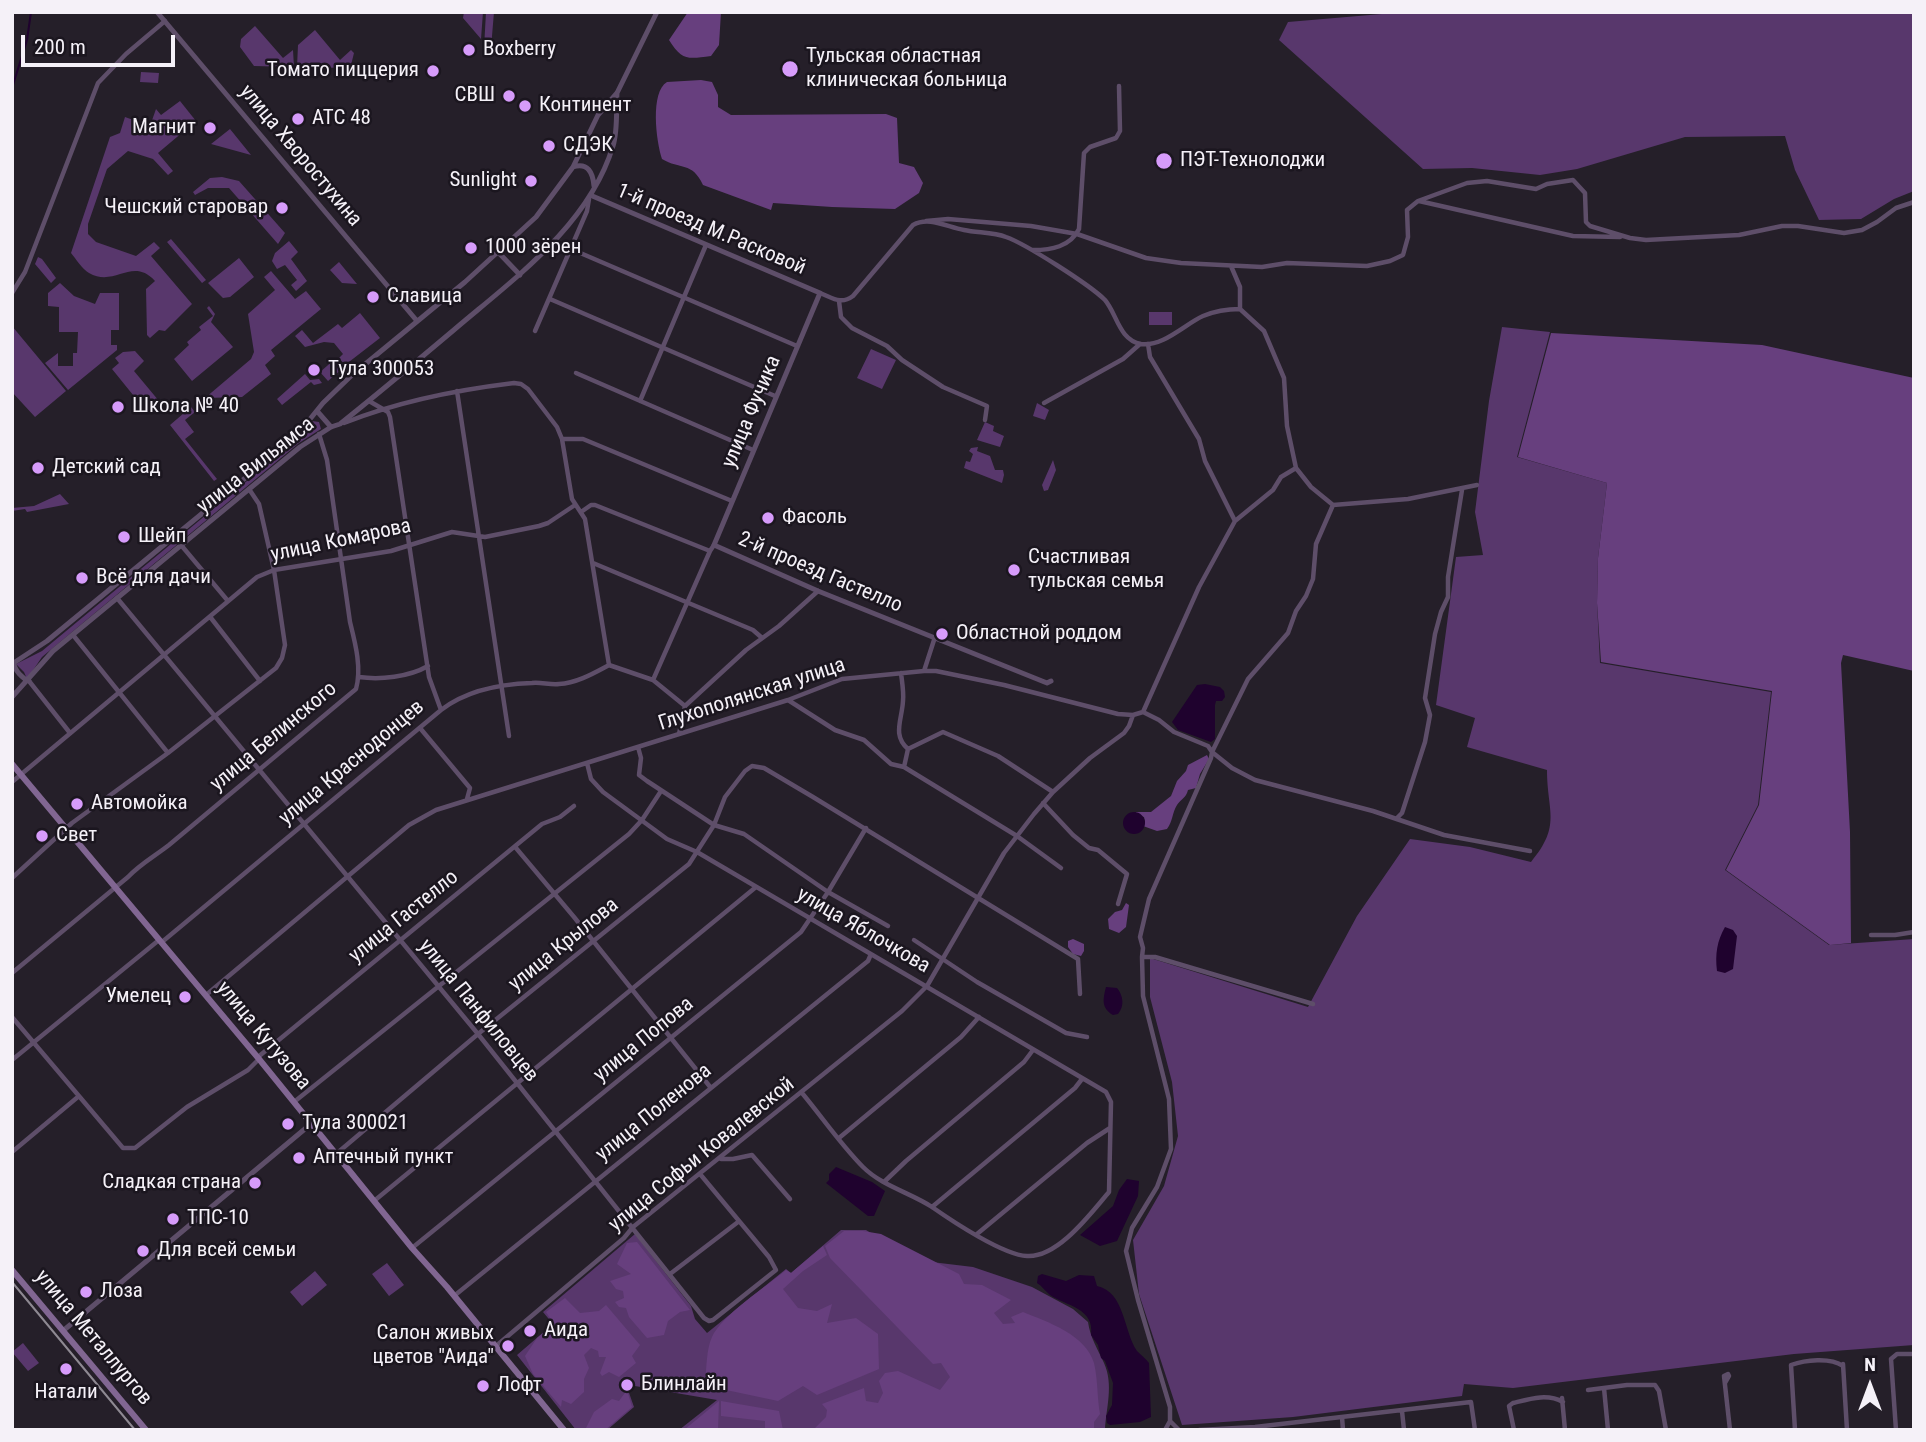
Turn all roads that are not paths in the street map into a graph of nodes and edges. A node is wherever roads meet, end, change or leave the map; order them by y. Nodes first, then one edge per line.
1 (157, 12) edge
2 (657, 12) edge
3 (165, 21) junction
4 (1119, 86) dead end
5 (617, 93) junction
6 (606, 108) junction
7 (616, 118) junction
8 (573, 167) junction
9 (592, 192) junction
10 (1418, 201) junction
11 (1914, 202) edge
12 (926, 220) junction
13 (1077, 234) junction
14 (1630, 238) junction
15 (706, 245) junction
16 (571, 249) junction
17 (1032, 251) junction
18 (498, 252) junction
19 (1231, 265) junction
20 (520, 275) junction
21 (12, 293) edge
22 (820, 293) junction
23 (683, 297) junction
24 (550, 299) junction
25 (839, 301) junction
26 (1240, 309) junction
27 (417, 321) junction
28 (535, 331) dead end
29 (1127, 337) junction
30 (1141, 344) junction
31 (1148, 344) junction
32 (662, 346) junction
33 (797, 346) junction
34 (1127, 355) junction
35 (576, 373) dead end
36 (457, 391) junction
37 (775, 396) junction
38 (369, 401) junction
39 (640, 401) junction
40 (1044, 403) dead end
41 (383, 408) junction
42 (317, 411) junction
43 (985, 420) dead end
44 (340, 424) junction
45 (331, 427) junction
46 (319, 434) junction
47 (562, 439) junction
48 (753, 450) junction
49 (1296, 466) junction
50 (1477, 485) dead end
51 (250, 489) junction
52 (1462, 490) junction
53 (732, 501) junction
54 (575, 505) junction
55 (1333, 505) junction
56 (581, 512) junction
57 (1234, 521) junction
58 (477, 535) junction
59 (181, 545) junction
60 (714, 545) junction
61 (410, 546) junction
62 (710, 551) junction
63 (340, 558) junction
64 (593, 563) junction
65 (274, 569) junction
66 (818, 591) junction
67 (117, 598) junction
68 (228, 601) junction
69 (687, 601) junction
70 (211, 618) junction
71 (73, 635) junction
72 (761, 637) junction
73 (935, 637) junction
74 (166, 654) junction
75 (13, 663) edge
76 (609, 665) junction
77 (428, 666) junction
78 (12, 670) edge
79 (925, 671) junction
80 (901, 673) junction
81 (359, 677) junction
82 (653, 680) junction
83 (29, 681) junction
84 (260, 681) junction
85 (1051, 681) dead end
86 (503, 685) junction
87 (19, 691) junction
88 (121, 692) junction
89 (12, 697) edge
90 (788, 701) junction
91 (685, 706) junction
92 (441, 710) junction
93 (1143, 712) junction
94 (215, 715) junction
95 (1133, 715) junction
96 (420, 728) junction
97 (70, 733) junction
98 (679, 735) junction
99 (509, 736) dead end
100 (638, 747) junction
101 (908, 749) junction
102 (169, 752) junction
103 (1212, 752) junction
104 (587, 763) junction
105 (12, 764) edge
106 (904, 767) junction
107 (260, 769) junction
108 (21, 774) junction
109 (12, 782) edge
110 (661, 791) junction
111 (1053, 792) junction
112 (467, 800) junction
113 (1043, 803) junction
114 (574, 806) dead end
115 (1397, 818) junction
116 (642, 820) junction
117 (303, 824) junction
118 (714, 825) junction
119 (66, 828) junction
120 (866, 828) junction
121 (1017, 836) junction
122 (516, 848) junction
123 (1530, 851) dead end
124 (697, 852) junction
125 (1061, 868) dead end
126 (12, 878) edge
127 (347, 878) junction
128 (115, 886) junction
129 (756, 887) junction
130 (828, 892) junction
131 (555, 895) junction
132 (979, 897) junction
133 (1118, 904) dead end
134 (810, 919) junction
135 (888, 926) dead end
136 (1914, 932) edge
137 (1871, 935) dead end
138 (914, 940) dead end
139 (161, 941) junction
140 (400, 941) junction
141 (594, 942) junction
142 (871, 954) junction
143 (942, 957) junction
144 (1142, 957) junction
145 (12, 973) edge
146 (927, 986) junction
147 (439, 988) junction
148 (632, 989) junction
149 (1080, 994) dead end
150 (206, 995) junction
151 (1313, 1004) dead end
152 (12, 1017) edge
153 (979, 1017) junction
154 (478, 1034) junction
155 (1087, 1037) dead end
156 (670, 1039) junction
157 (33, 1043) junction
158 (1033, 1050) junction
159 (258, 1058) junction
160 (12, 1060) edge
161 (1082, 1079) junction
162 (517, 1083) junction
163 (711, 1088) junction
164 (802, 1093) junction
165 (79, 1096) junction
166 (294, 1102) junction
167 (312, 1123) junction
168 (1110, 1128) junction
169 (556, 1132) junction
170 (839, 1138) junction
171 (12, 1152) edge
172 (336, 1154) junction
173 (720, 1158) junction
174 (700, 1174) junction
175 (596, 1180) junction
176 (884, 1182) junction
177 (790, 1199) dead end
178 (374, 1201) junction
179 (932, 1207) junction
180 (738, 1222) junction
181 (633, 1227) junction
182 (977, 1234) junction
183 (412, 1248) junction
184 (12, 1270) edge
185 (670, 1274) junction
186 (454, 1296) junction
187 (64, 1330) junction
188 (496, 1346) junction
189 (1914, 1354) edge
190 (1724, 1376) dead end
191 (1604, 1388) junction
192 (1588, 1390) dead end
193 (1402, 1411) junction
194 (1342, 1417) junction
195 (1170, 1421) junction
196 (1278, 1423) junction
197 (1213, 1429) edge
198 (146, 1430) edge
199 (564, 1430) edge
200 (1164, 1430) edge
201 (1179, 1430) edge
202 (1199, 1430) edge
203 (1279, 1430) edge
204 (1343, 1430) edge
205 (1404, 1430) edge
206 (1475, 1430) edge
207 (1514, 1430) edge
208 (1565, 1430) edge
209 (1608, 1430) edge
210 (1667, 1430) edge
211 (1730, 1430) edge
212 (1795, 1430) edge
213 (1847, 1430) edge
214 (1896, 1430) edge

1 - 3 street, улица Хворостухина
2 - 5 street, улица Вильямса
3 - 21 street
3 - 27 street, улица Хворостухина
4 - 13 street
5 - 6 street, улица Вильямса
5 - 7 street, улица Вильямса
6 - 7 street
6 - 8 street, улица Вильямса
7 - 9 street, улица Вильямса
8 - 9 street
8 - 18 street, улица Вильямса
9 - 15 street, 1-й проезд М.Расковой
9 - 16 street
9 - 20 street, улица Вильямса
10 - 14 street
10 - 14 street
10 - 19 street
11 - 14 street
12 - 13 street
12 - 17 street
12 - 25 street
13 - 17 street
13 - 19 street
15 - 22 street, 1-й проезд М.Расковой
15 - 23 street
16 - 23 street
16 - 24 street
17 - 29 street
18 - 20 street
18 - 27 street, улица Вильямса
19 - 26 street
20 - 38 street, улица Вильямса
22 - 25 street
22 - 33 street, улица Фучика
23 - 32 street
23 - 33 street
24 - 28 street
24 - 32 street
25 - 43 street
26 - 31 street
26 - 49 street
27 - 42 street, улица Вильямса
29 - 30 street
29 - 34 street
30 - 31 street
30 - 34 street
31 - 57 street
32 - 37 street
32 - 39 street
33 - 37 street, улица Фучика
34 - 40 street
35 - 39 street
36 - 41 street
36 - 47 street
36 - 58 street
37 - 48 street, улица Фучика
38 - 41 street
38 - 44 street, улица Вильямса
39 - 48 street
41 - 44 street
41 - 61 street, улица Краснодонцев
42 - 45 street, улица Вильямса
42 - 75 street, улица Вильямса
44 - 45 street, улица Вильямса
45 - 46 street, улица Вильямса
46 - 51 street, улица Вильямса
46 - 63 street, улица Белинского
47 - 53 street
47 - 54 street
48 - 53 street, улица Фучика
49 - 55 street
49 - 57 street
50 - 52 street
51 - 59 street, улица Вильямса
51 - 65 street
52 - 55 street
52 - 115 street
53 - 60 street, улица Фучика
54 - 56 street
54 - 58 street, улица Комарова
55 - 103 street
56 - 62 street, 2-й проезд Гастелло
56 - 64 street
57 - 93 street
58 - 61 street, улица Комарова
58 - 86 street
59 - 67 street, улица Вильямса
59 - 68 street
60 - 62 street, 2-й проезд Гастелло
60 - 66 street, 2-й проезд Гастелло
61 - 63 street, улица Комарова
61 - 77 street, улица Краснодонцев
62 - 69 street
63 - 65 street, улица Комарова
63 - 81 street, улица Белинского
64 - 69 street
64 - 76 street
65 - 68 street, улица Комарова
65 - 84 street
66 - 72 street
66 - 73 street, 2-й проезд Гастелло
67 - 71 street, улица Вильямса
67 - 74 street, улица Панфиловцев
68 - 70 street, улица Комарова
69 - 72 street
69 - 82 street
70 - 74 street, улица Комарова
70 - 84 street
71 - 83 street, улица Вильямса
71 - 88 street
72 - 91 street
73 - 79 street
73 - 85 street, 2-й проезд Гастелло
74 - 88 street, улица Комарова
74 - 94 street, улица Панфиловцев
75 - 83 street
76 - 82 street
76 - 86 street
77 - 81 street
77 - 92 street, улица Краснодонцев
78 - 87 street
79 - 80 street, Глухополянская улица
79 - 95 street, Глухополянская улица
80 - 90 street, Глухополянская улица
80 - 101 street
81 - 107 street, улица Белинского
82 - 91 street
83 - 87 street, улица Вильямса
83 - 97 street
84 - 94 street
86 - 92 street
86 - 99 street
87 - 89 street, улица Вильямса
88 - 97 street, улица Комарова
88 - 102 street
90 - 98 street, Глухополянская улица
90 - 106 street
91 - 98 street
92 - 96 street, улица Краснодонцев
93 - 95 street, Глухополянская улица
93 - 103 street
94 - 102 street
94 - 107 street, улица Панфиловцев
95 - 111 street, улица Софьи Ковалевской
96 - 112 street
96 - 117 street, улица Краснодонцев
97 - 108 street, улица Комарова
98 - 100 street, Глухополянская улица
100 - 104 street, Глухополянская улица
100 - 110 street, улица Яблочкова
101 - 106 street
101 - 111 street
102 - 119 street
103 - 115 street
103 - 144 street
104 - 112 street, Глухополянская улица
104 - 116 street, улица Яблочкова
105 - 108 main road, улица Кутузова
106 - 121 street
107 - 117 street, улица Панфиловцев
107 - 128 street, улица Белинского
108 - 109 street, улица Комарова
108 - 119 main road, улица Кутузова
110 - 116 street
110 - 118 street, улица Яблочкова
111 - 113 street, улица Софьи Ковалевской
112 - 127 street, Глухополянская улица
113 - 121 street, улица Софьи Ковалевской
113 - 133 street
114 - 122 street, улица Гастелло
115 - 123 street
116 - 124 street, улица Яблочкова
116 - 131 street
117 - 127 street, улица Панфиловцев
117 - 139 street, улица Краснодонцев
118 - 120 street, улица Крылова
118 - 124 street, улица Крылова
118 - 130 street, улица Яблочкова
119 - 126 street
119 - 128 main road, улица Кутузова
120 - 130 street, улица Попова
120 - 132 street
121 - 125 street
121 - 132 street, улица Софьи Ковалевской
122 - 131 street
122 - 140 street, улица Гастелло
124 - 129 street, улица Яблочкова
124 - 141 street, улица Крылова
127 - 140 street, улица Панфиловцев
127 - 150 street, Глухополянская улица
128 - 139 main road, улица Кутузова
128 - 145 street, улица Белинского
129 - 134 street, улица Яблочкова
129 - 148 street
130 - 134 street, улица Попова
130 - 135 street, улица Яблочкова
131 - 141 street
131 - 147 street
132 - 143 street, улица Софьи Ковалевской
132 - 149 street
134 - 142 street, улица Яблочкова
134 - 156 street, улица Попова
136 - 137 street
138 - 143 street, улица Яблочкова
139 - 150 main road, улица Кутузова
139 - 157 street, улица Краснодонцев
140 - 147 street, улица Панфиловцев
140 - 159 street, улица Гастелло
141 - 148 street
141 - 154 street, улица Крылова
142 - 146 street, улица Яблочкова
142 - 163 street, улица Поленова
143 - 146 street, улица Софьи Ковалевской
143 - 155 street, улица Яблочкова
144 - 151 street
144 - 195 street
146 - 153 street, улица Яблочкова
146 - 164 street, улица Софьи Ковалевской
147 - 154 street, улица Панфиловцев
147 - 166 street
148 - 156 street
148 - 162 street
150 - 159 main road, улица Кутузова
152 - 157 street
153 - 158 street, улица Яблочкова
153 - 170 street
154 - 162 street, улица Панфиловцев
154 - 172 street, улица Крылова
156 - 163 street
156 - 169 street, улица Попова
157 - 160 street, улица Краснодонцев
157 - 165 street
158 - 161 street, улица Яблочкова
158 - 176 street
159 - 165 street, улица Гастелло
159 - 166 main road, улица Кутузова
161 - 168 street, улица Яблочкова
161 - 179 street
162 - 169 street, улица Панфиловцев
162 - 178 street
163 - 175 street, улица Поленова
164 - 170 street
164 - 173 street, улица Софьи Ковалевской
165 - 171 street
166 - 167 main road, улица Кутузова
167 - 172 main road, улица Кутузова
167 - 187 street
168 - 182 street
168 - 182 street
169 - 175 street, улица Панфиловцев
169 - 183 street, улица Попова
170 - 176 street
172 - 178 main road, улица Кутузова
173 - 174 street, улица Софьи Ковалевской
173 - 177 street
174 - 180 street
174 - 181 street, улица Софьи Ковалевской
175 - 181 street, улица Панфиловцев
175 - 186 street, улица Поленова
176 - 179 street
178 - 183 main road, улица Кутузова
179 - 182 street
180 - 185 street
180 - 185 street, улица Панфиловцев
181 - 185 street, улица Панфиловцев
181 - 188 street, улица Софьи Ковалевской
183 - 186 main road, улица Кутузова
184 - 187 main road, улица Металлургов
186 - 188 main road, улица Кутузова
187 - 198 main road, улица Металлургов
188 - 199 main road, улица Кутузова
189 - 214 street
190 - 211 street
191 - 192 street
191 - 209 street
191 - 210 street
193 - 194 street
193 - 205 street
193 - 206 street
194 - 196 street
194 - 204 street
195 - 200 street
195 - 201 street
196 - 197 street
196 - 203 street
197 - 202 street
207 - 208 street
212 - 213 street

